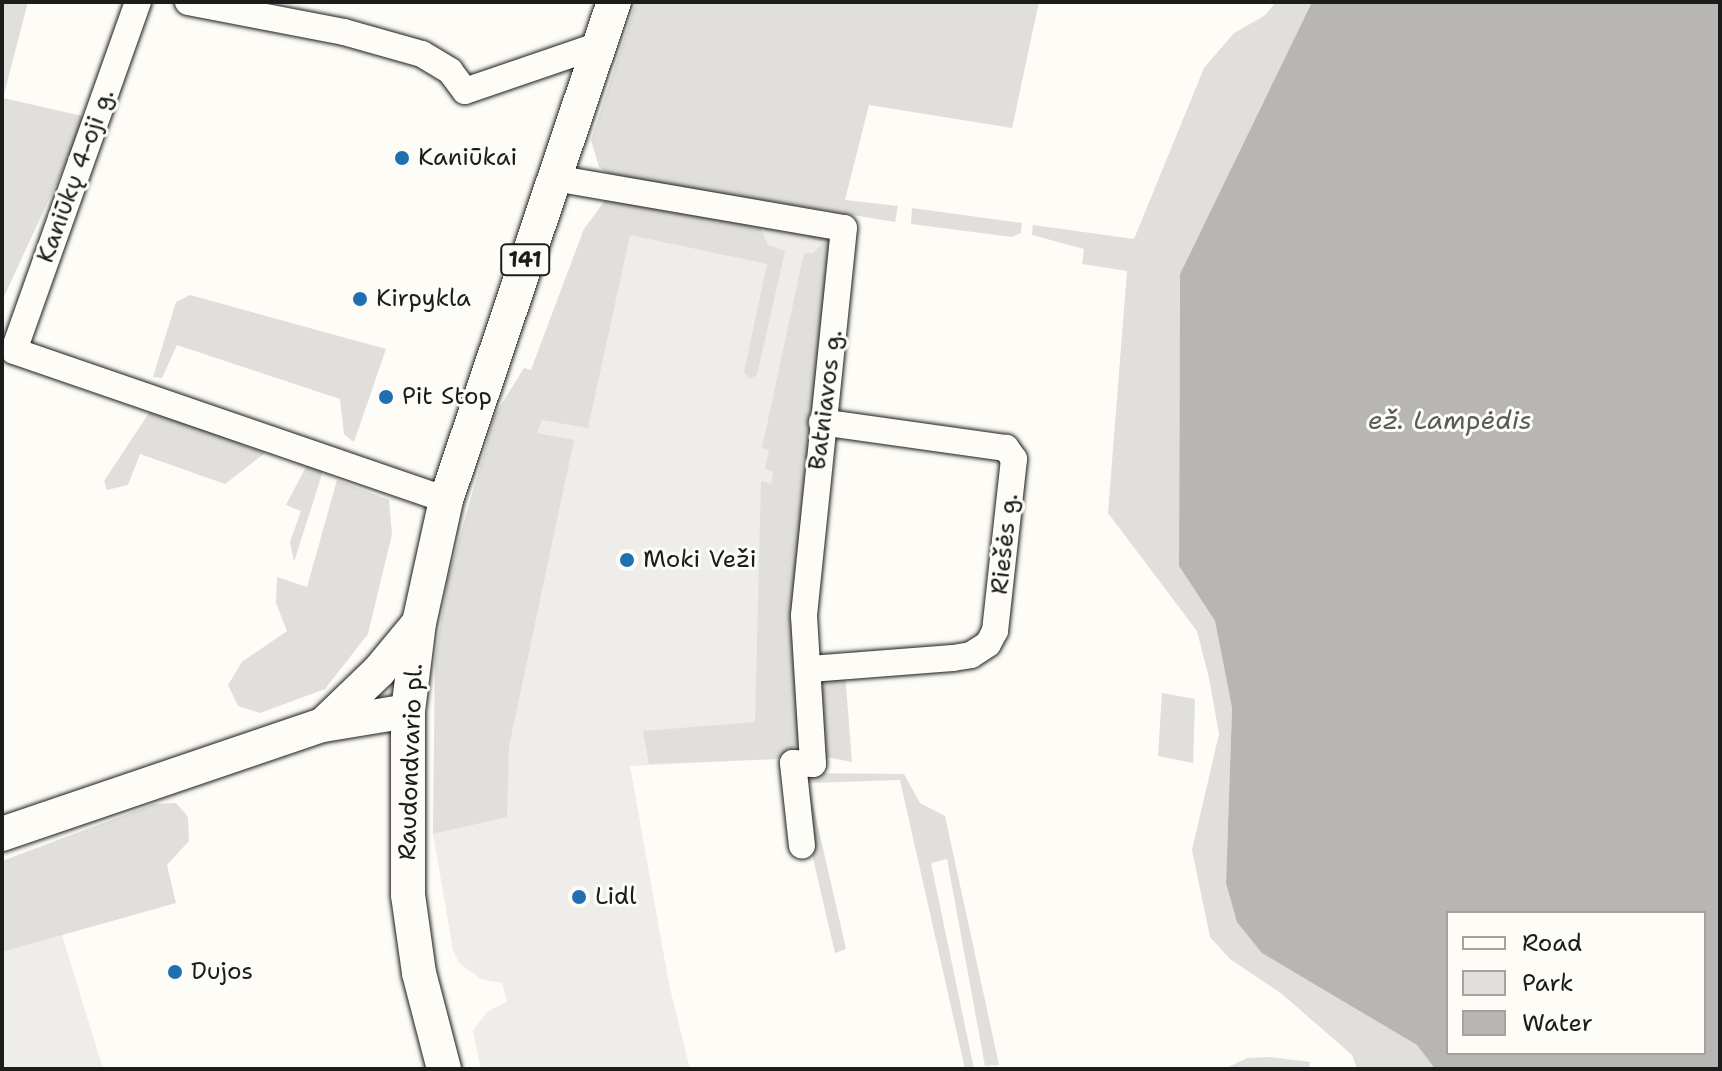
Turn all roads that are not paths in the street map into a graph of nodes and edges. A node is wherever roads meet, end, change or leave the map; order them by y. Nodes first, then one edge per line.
1 (138, 2) edge
2 (188, 2) edge
3 (614, 2) edge
4 (599, 45) junction
5 (554, 178) junction
6 (822, 422) junction
7 (446, 500) junction
8 (419, 623) junction
9 (810, 669) junction
10 (408, 711) junction
11 (323, 725) junction
12 (2, 834) edge
13 (802, 846) dead end
14 (444, 1069) edge

1 - 7 street, Kaniūkų 4-oji g.
2 - 4 street
3 - 4 main road, Raudondvario pl. / 141
4 - 5 main road, Raudondvario pl. / 141
5 - 6 street, Batniavos g.
5 - 7 main road, Raudondvario pl. / 141
6 - 9 street, Batniavos g.
6 - 9 street, Riešės g.
7 - 8 main road, Raudondvario pl. / 141
8 - 10 main road, Raudondvario pl. / 141
8 - 11 main road
9 - 13 street, Batniavos g.
10 - 11 main road
10 - 14 main road, Raudondvario pl. / 141
11 - 12 main road

